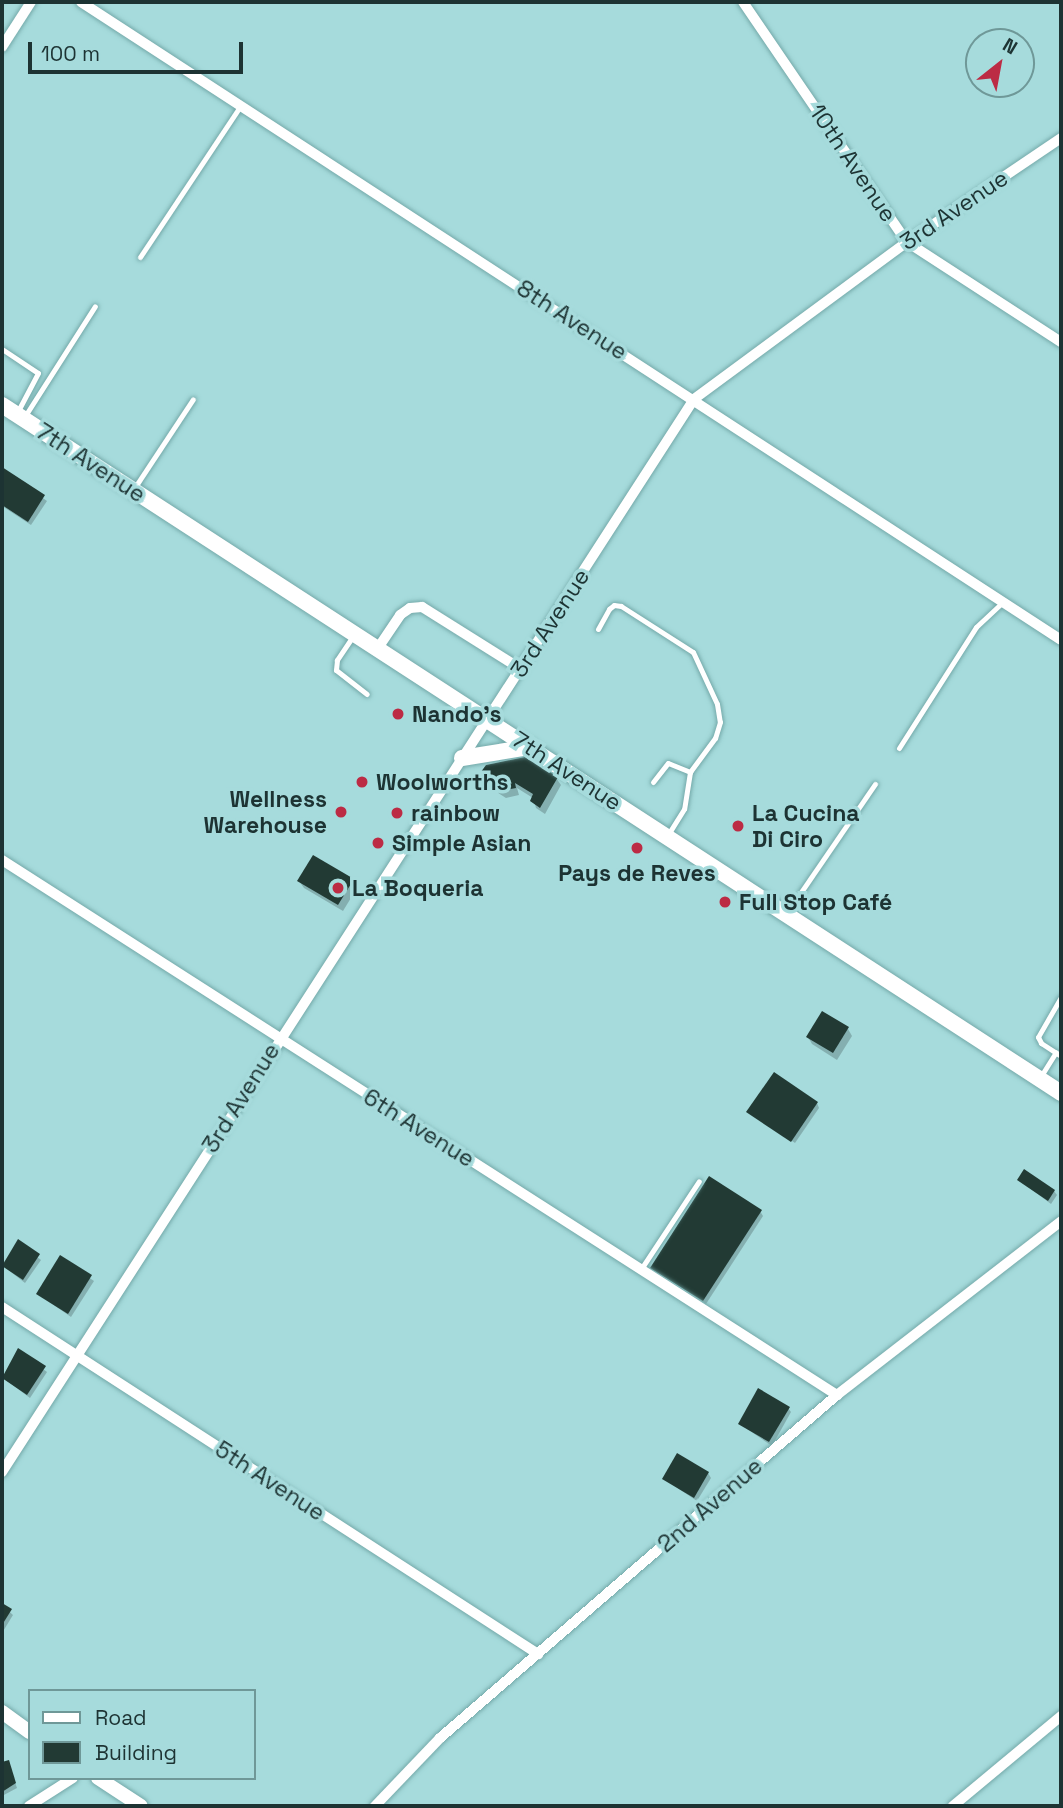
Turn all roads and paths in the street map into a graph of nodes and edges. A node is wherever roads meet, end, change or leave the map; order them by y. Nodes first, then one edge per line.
1 (32, 2) edge
2 (81, 2) edge
3 (743, 2) edge
4 (2, 47) edge
5 (241, 105) junction
6 (1061, 138) edge
7 (907, 242) junction
8 (140, 257) dead end
9 (95, 306) dead end
10 (1061, 342) edge
11 (2, 349) edge
12 (193, 399) dead end
13 (694, 399) junction
14 (2, 405) edge
15 (20, 416) junction
16 (133, 490) junction
17 (1003, 602) junction
18 (598, 629) dead end
19 (355, 633) junction
20 (1061, 640) edge
21 (378, 648) junction
22 (521, 668) junction
23 (367, 694) dead end
24 (488, 720) junction
25 (530, 747) junction
26 (899, 748) dead end
27 (463, 758) junction
28 (690, 772) junction
29 (653, 782) dead end
30 (876, 784) dead end
31 (667, 836) junction
32 (2, 860) edge
33 (786, 914) junction
34 (1061, 996) edge
35 (278, 1039) junction
36 (1058, 1054) edge
37 (1039, 1078) junction
38 (1061, 1093) edge
39 (699, 1181) dead end
40 (1061, 1221) edge
41 (641, 1269) junction
42 (2, 1307) edge
43 (78, 1356) junction
44 (837, 1395) junction
45 (2, 1472) edge
46 (538, 1654) junction
47 (2, 1712) edge
48 (1061, 1716) edge
49 (28, 1731) edge
50 (70, 1780) edge
51 (101, 1780) edge
52 (29, 1806) edge
53 (141, 1806) edge
54 (375, 1806) edge
55 (953, 1806) edge

1 - 4 street
2 - 5 street, 8th Avenue
3 - 7 street, 10th Avenue
5 - 8 lane
5 - 13 street, 8th Avenue
6 - 7 street, 3rd Avenue
7 - 10 street, 10th Avenue
7 - 13 street, 3rd Avenue
9 - 15 lane
11 - 15 lane
12 - 16 lane
13 - 17 street, 8th Avenue
13 - 22 street, 3rd Avenue
14 - 15 main road, 7th Avenue
15 - 16 main road, 7th Avenue
16 - 19 main road, 7th Avenue
17 - 20 street, 8th Avenue
17 - 26 lane
18 - 28 lane
19 - 21 main road, 7th Avenue
19 - 23 lane
21 - 22 street
21 - 24 main road, 7th Avenue
22 - 24 street, 3rd Avenue
24 - 25 main road, 7th Avenue
24 - 27 street, 3rd Avenue
25 - 27 main road
25 - 31 main road, 7th Avenue
27 - 35 street, 3rd Avenue
28 - 29 lane
28 - 31 lane
30 - 33 lane
31 - 33 main road, 7th Avenue
32 - 35 street, 6th Avenue
33 - 37 main road, 7th Avenue
34 - 36 lane
35 - 41 street, 6th Avenue
35 - 43 street, 3rd Avenue
36 - 37 lane
37 - 38 main road, 7th Avenue
39 - 41 lane
40 - 44 street, 2nd Avenue
41 - 44 street, 6th Avenue
42 - 43 street, 5th Avenue
43 - 45 street, 3rd Avenue
43 - 46 street, 5th Avenue
44 - 46 street, 2nd Avenue
46 - 54 street, 2nd Avenue
47 - 49 street
48 - 55 street
50 - 52 street
51 - 53 street

